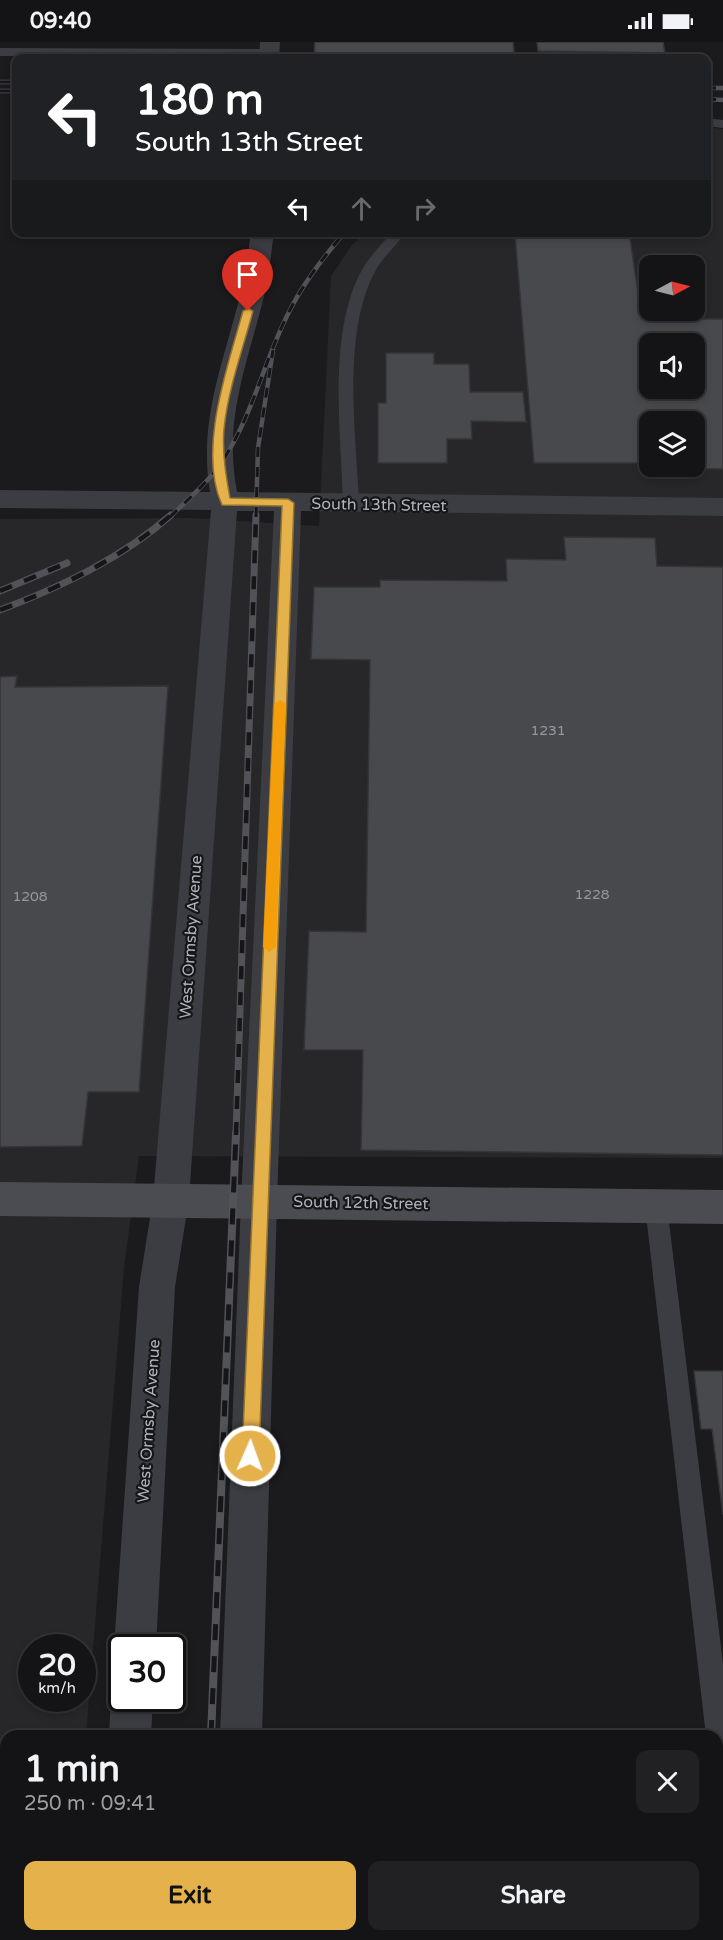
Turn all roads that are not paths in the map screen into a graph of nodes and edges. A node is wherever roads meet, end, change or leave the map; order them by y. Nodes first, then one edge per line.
1 (269, 51) edge
2 (0, 52) edge
3 (262, 237) edge
4 (396, 237) edge
5 (0, 500) edge
6 (225, 502) junction
7 (288, 503) junction
8 (351, 503) junction
9 (723, 507) edge
10 (0, 1198) edge
11 (171, 1199) junction
12 (259, 1200) junction
13 (656, 1206) junction
14 (723, 1207) edge
15 (136, 1634) edge
16 (131, 1712) edge
17 (130, 1730) edge
18 (241, 1730) edge
19 (718, 1730) edge

1 - 2 lane
3 - 6 street, West Ormsby Avenue
4 - 8 lane
5 - 6 street, South 13th Street
6 - 7 street, South 13th Street
6 - 11 street, West Ormsby Avenue
7 - 8 street, South 13th Street
7 - 12 street
8 - 9 street, South 13th Street
10 - 11 street, South 12th Street
11 - 12 street, South 12th Street
11 - 15 street, West Ormsby Avenue
12 - 13 street, South 12th Street
12 - 18 street
13 - 14 street, South 12th Street
13 - 19 lane
16 - 17 street

